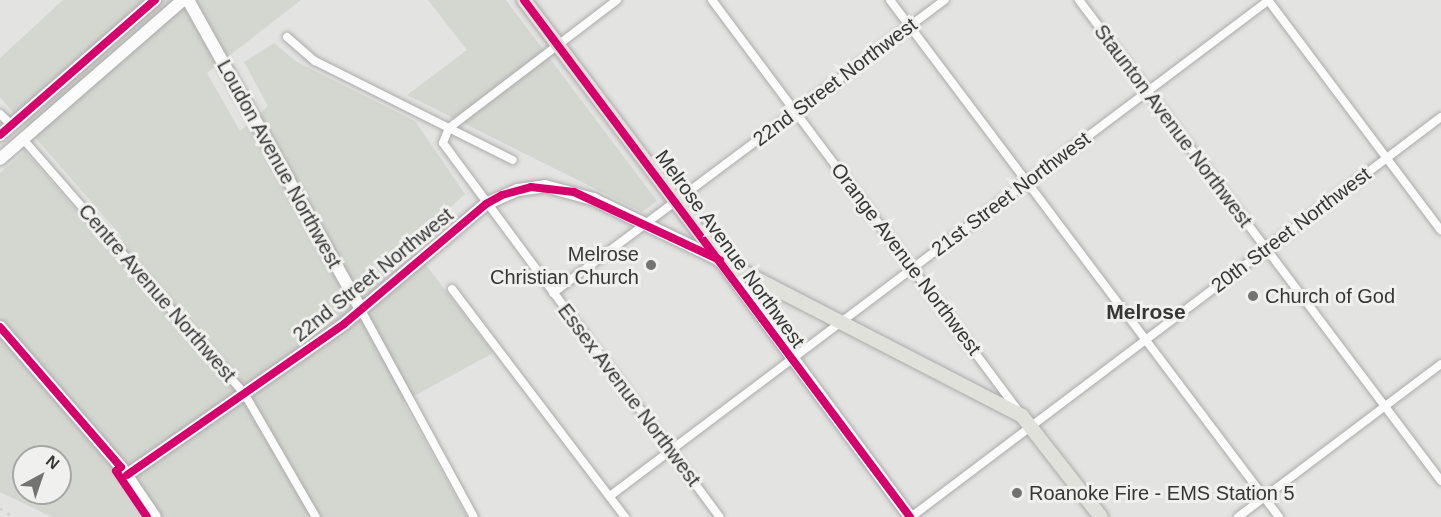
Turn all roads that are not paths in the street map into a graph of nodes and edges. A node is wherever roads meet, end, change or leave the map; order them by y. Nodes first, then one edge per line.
1 (155, 0) edge
2 (183, 0) edge
3 (188, 0) edge
4 (524, 0) edge
5 (617, 0) edge
6 (712, 0) edge
7 (890, 0) edge
8 (944, 0) edge
9 (1079, 0) edge
10 (1269, 0) edge
11 (909, 27) junction
12 (287, 37) dead end
13 (558, 45) junction
14 (1147, 91) junction
15 (795, 111) junction
16 (0, 114) edge
17 (1441, 117) edge
18 (12, 125) junction
19 (449, 128) junction
20 (0, 135) edge
21 (23, 139) junction
22 (1387, 158) junction
23 (0, 159) edge
24 (513, 160) dead end
25 (1027, 183) junction
26 (675, 201) junction
27 (486, 204) junction
28 (643, 223) junction
29 (1441, 230) edge
30 (1266, 249) junction
31 (720, 260) junction
32 (913, 267) junction
33 (452, 289) dead end
34 (553, 293) junction
35 (361, 310) junction
36 (838, 323) junction
37 (0, 327) edge
38 (1146, 340) junction
39 (791, 360) junction
40 (1441, 364) edge
41 (244, 393) junction
42 (1385, 406) junction
43 (1027, 421) junction
44 (670, 450) junction
45 (127, 475) junction
46 (1441, 481) edge
47 (610, 496) junction
48 (1264, 497) junction
49 (155, 517) edge
50 (316, 517) edge
51 (474, 517) edge
52 (626, 517) edge
53 (720, 517) edge
54 (910, 517) edge
55 (1101, 517) edge
56 (1238, 517) edge
57 (1280, 517) edge

1 - 18 street
2 - 21 street
3 - 35 street, Loudon Avenue Northwest
4 - 13 main road, Melrose Avenue Northwest
5 - 13 street
6 - 15 street, Orange Avenue Northwest
7 - 11 street
8 - 11 street, 22nd Street Northwest
9 - 14 street, Staunton Avenue Northwest
10 - 14 street, 21st Street Northwest
10 - 22 street
11 - 15 street, 22nd Street Northwest
11 - 25 street
12 - 19 street
13 - 19 street
13 - 26 main road, Melrose Avenue Northwest
14 - 25 street, 21st Street Northwest
14 - 30 street, Staunton Avenue Northwest
15 - 26 street, 22nd Street Northwest
15 - 32 street, Orange Avenue Northwest
16 - 18 street
17 - 22 street, 20th Street Northwest
18 - 20 street
19 - 24 street
19 - 27 street, Essex Avenue Northwest
21 - 23 street
21 - 41 street, Centre Avenue Northwest
22 - 29 street
22 - 30 street, 20th Street Northwest
25 - 32 street, 21st Street Northwest
25 - 38 street
26 - 28 street, 22nd Street Northwest
26 - 31 main road, Melrose Avenue Northwest
27 - 28 street, 22nd Street Northwest
27 - 34 street, Essex Avenue Northwest
27 - 35 street, 22nd Street Northwest
28 - 31 street, 22nd Street Northwest
28 - 34 street, 22nd Street Northwest
30 - 38 street, 20th Street Northwest
30 - 42 street, Staunton Avenue Northwest
31 - 36 main road
31 - 39 street, Melrose Avenue Northwest
32 - 36 street, 21st Street Northwest
32 - 43 street, Orange Avenue Northwest
33 - 47 street
34 - 44 street, Essex Avenue Northwest
35 - 41 street, 22nd Street Northwest
35 - 51 street, Loudon Avenue Northwest
36 - 39 street, 21st Street Northwest
36 - 43 main road
37 - 45 street
38 - 43 street, 20th Street Northwest
38 - 48 street
39 - 44 street, 21st Street Northwest
39 - 54 street, Melrose Avenue Northwest
40 - 42 street
41 - 45 street, 22nd Street Northwest
41 - 50 street, Centre Avenue Northwest
42 - 46 street, Staunton Avenue Northwest
42 - 48 street
43 - 54 street, 20th Street Northwest
43 - 55 main road, Orange Avenue Northwest
44 - 47 street, 21st Street Northwest
44 - 53 street, Essex Avenue Northwest
45 - 49 street
47 - 52 street
48 - 56 street
48 - 57 street

